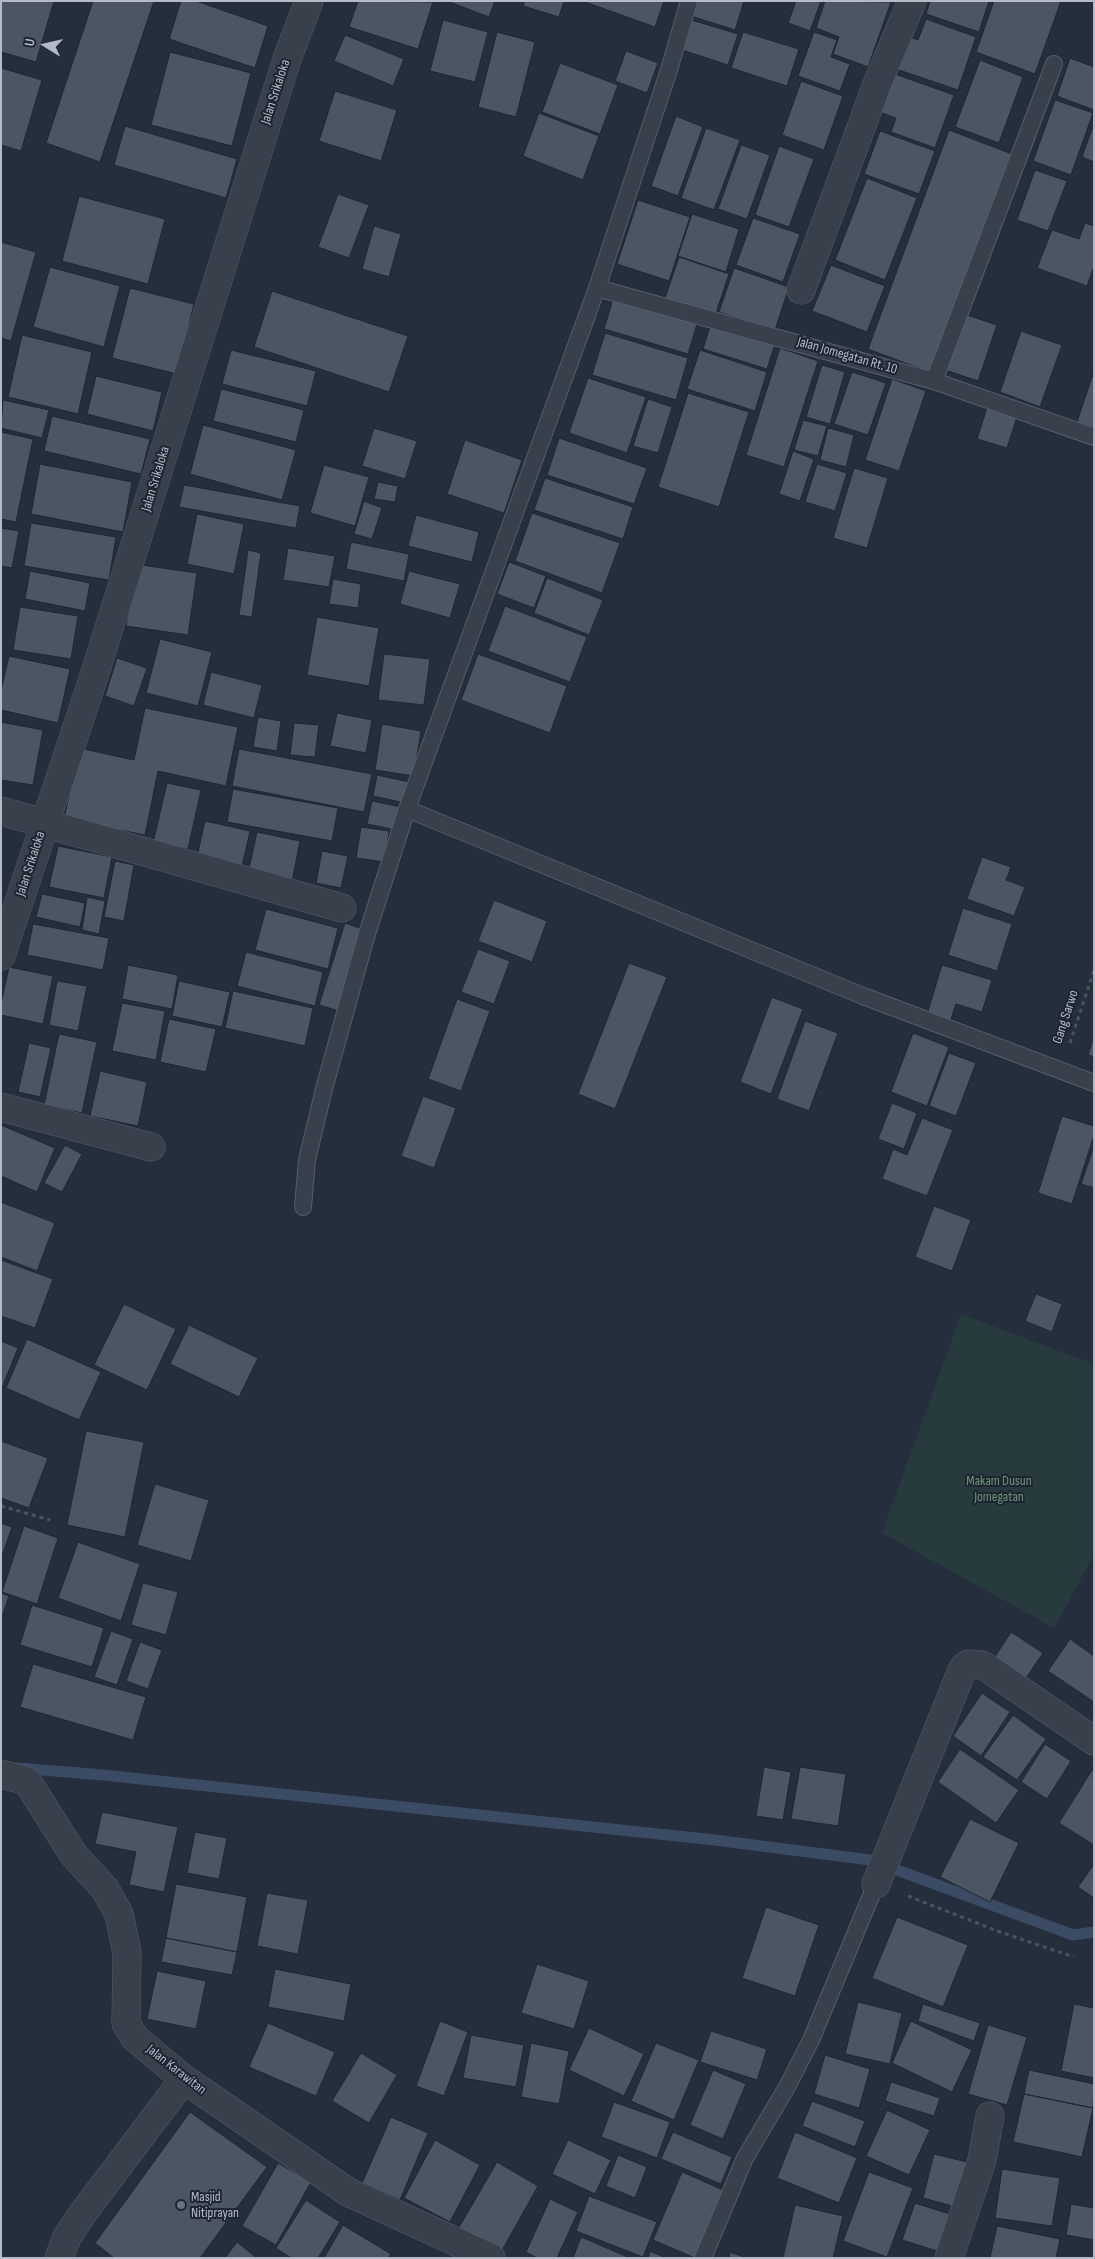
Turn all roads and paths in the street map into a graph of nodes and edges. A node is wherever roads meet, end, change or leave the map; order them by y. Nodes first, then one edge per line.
1 (309, 1) edge
2 (689, 1) edge
3 (912, 1) edge
4 (1054, 64) dead end
5 (597, 288) junction
6 (801, 290) dead end
7 (934, 381) junction
8 (1094, 437) edge
9 (406, 809) junction
10 (1, 811) edge
11 (44, 824) junction
12 (342, 908) dead end
13 (1, 956) edge
14 (1094, 970) edge
15 (1060, 1071) junction
16 (1094, 1083) edge
17 (1, 1107) edge
18 (150, 1147) dead end
19 (303, 1207) dead end
20 (1, 1506) edge
21 (50, 1520) dead end
22 (1094, 1741) edge
23 (7, 1775) edge
24 (876, 1884) junction
25 (1074, 1956) dead end
26 (184, 2079) junction
27 (990, 2116) dead end
28 (59, 2258) edge
29 (490, 2258) edge
30 (703, 2258) edge
31 (949, 2258) edge

1 - 11 street, Jalan Srikaloka
2 - 5 lane
3 - 6 street
4 - 7 lane
5 - 7 lane, Jalan Jomegatan Rt. 10
5 - 9 lane
7 - 8 lane, Jalan Jomegatan Rt. 10
9 - 15 lane
9 - 19 lane
10 - 11 street
11 - 12 street
11 - 13 street, Jalan Srikaloka
14 - 15 path, Gang Sarwo
15 - 16 lane
17 - 18 street
20 - 21 path
22 - 24 street
23 - 26 street, Jalan Karawitan
24 - 25 path
24 - 30 lane
26 - 28 street
26 - 29 street, Jalan Karawitan
27 - 31 street

